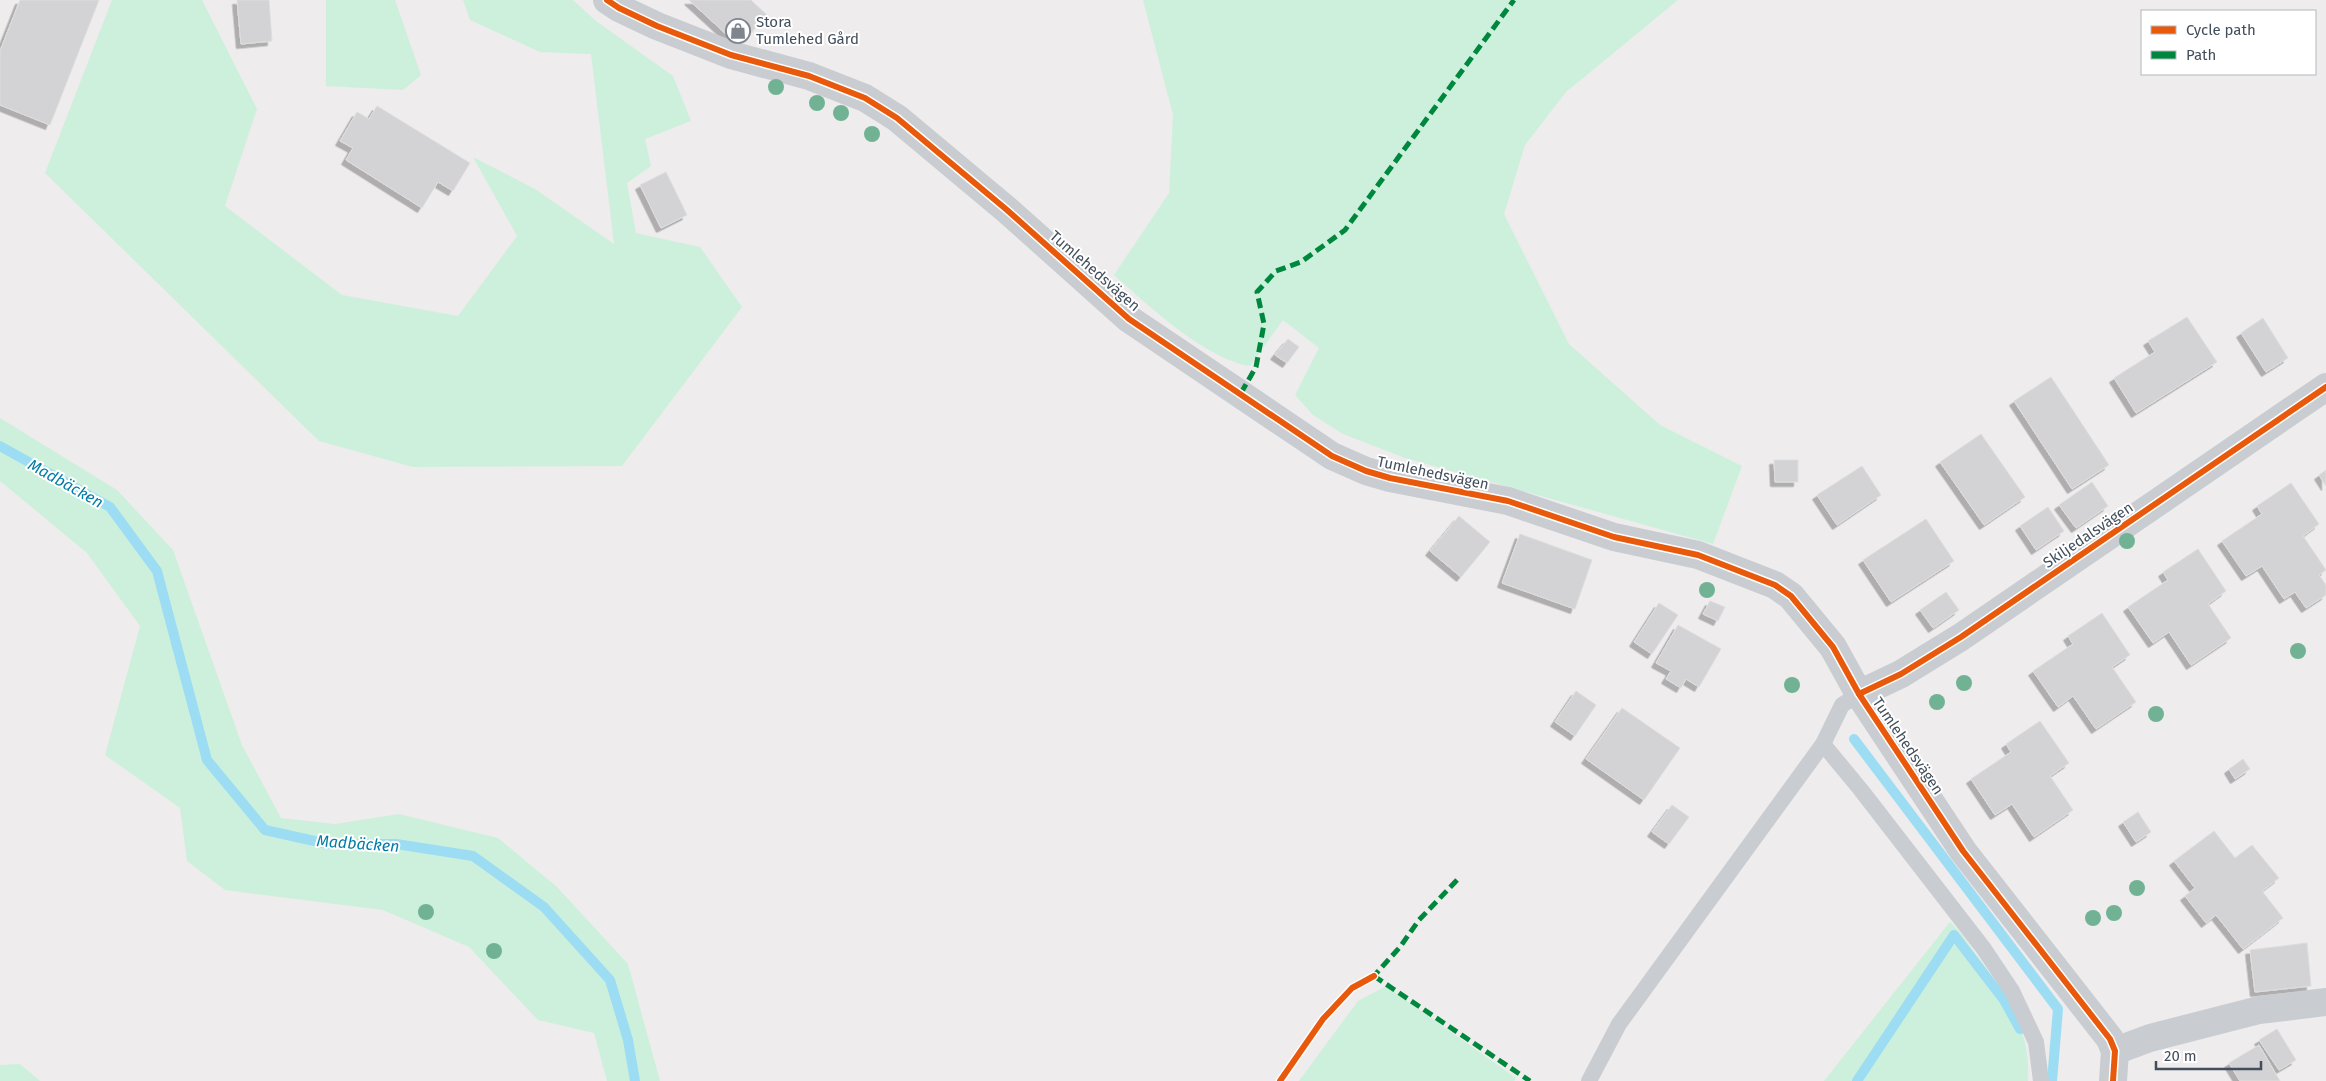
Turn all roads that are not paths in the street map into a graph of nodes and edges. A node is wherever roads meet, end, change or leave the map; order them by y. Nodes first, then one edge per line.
1 (617, 3) edge
2 (2326, 387) edge
3 (1858, 694) junction
4 (1822, 744) junction
5 (2326, 1002) edge
6 (2115, 1051) junction
7 (1589, 1081) edge
8 (2041, 1081) edge
9 (2113, 1081) edge

1 - 3 street, Tumlehedsvägen
2 - 3 street, Skiljedalsvägen
3 - 4 lane
3 - 6 street, Tumlehedsvägen
4 - 7 lane
4 - 8 lane
5 - 6 street
6 - 9 street

